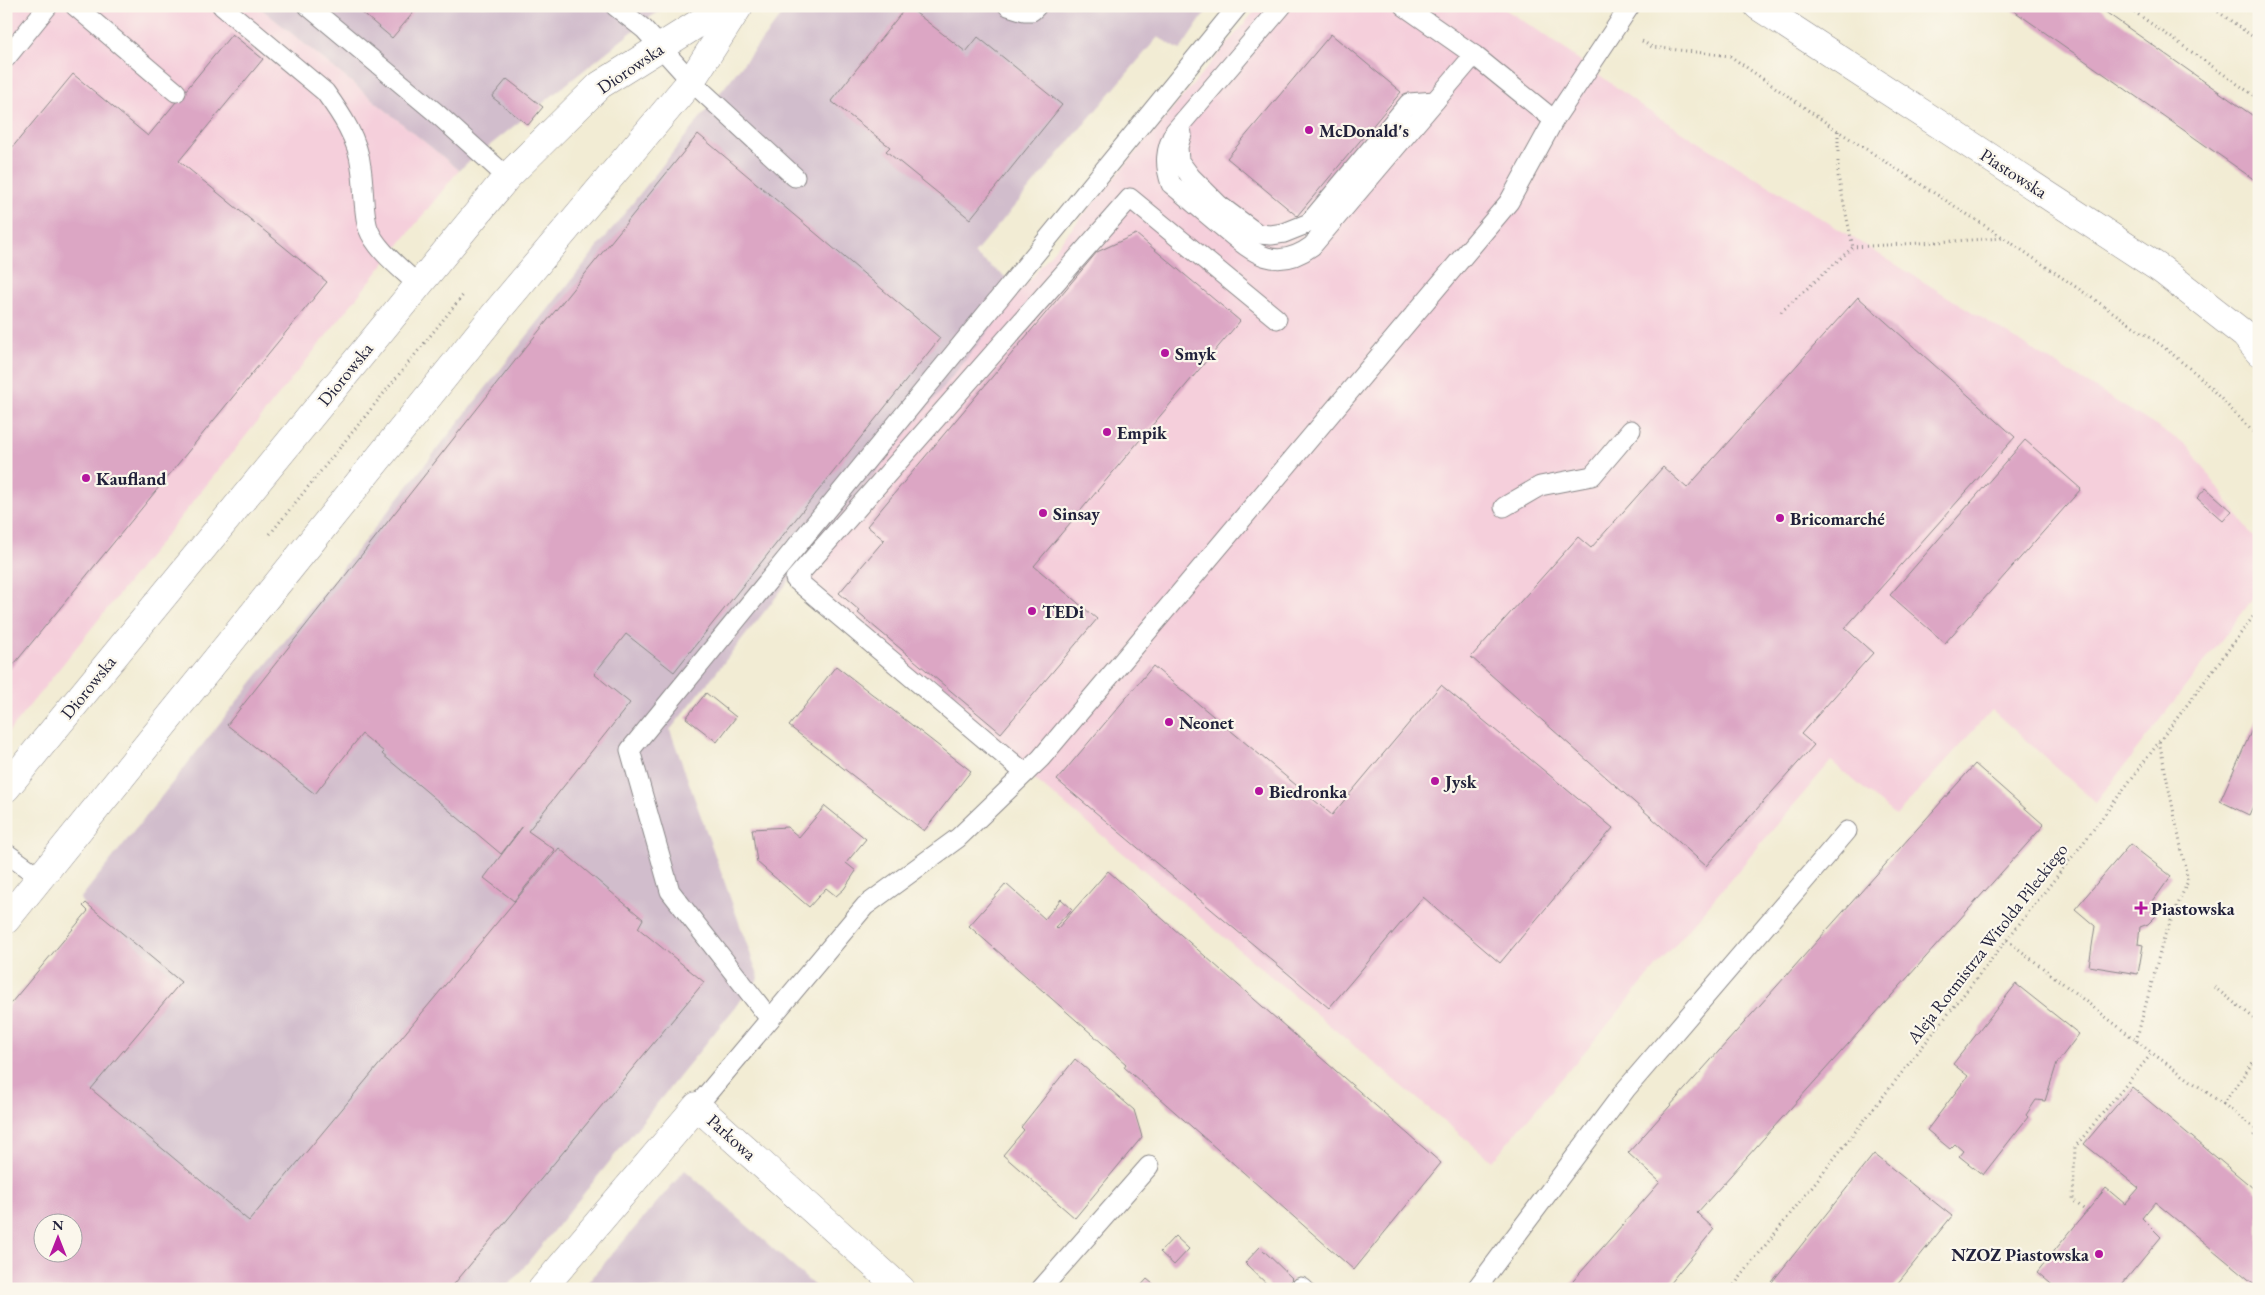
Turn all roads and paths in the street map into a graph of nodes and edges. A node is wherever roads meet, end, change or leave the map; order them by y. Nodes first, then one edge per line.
1 (48, 6) edge
2 (74, 6) edge
3 (222, 6) edge
4 (308, 6) edge
5 (614, 6) edge
6 (726, 6) edge
7 (739, 6) edge
8 (1008, 6) edge
9 (1037, 6) edge
10 (1238, 6) edge
11 (1282, 6) edge
12 (1404, 6) edge
13 (1630, 6) edge
14 (2126, 6) edge
15 (2210, 6) edge
16 (1761, 7) edge
17 (2259, 41) edge
18 (661, 47) junction
19 (1652, 47) dead end
20 (1474, 55) junction
21 (6, 58) edge
22 (691, 81) junction
23 (176, 92) dead end
24 (2259, 99) edge
25 (1435, 101) junction
26 (1188, 116) junction
27 (1554, 120) junction
28 (1838, 131) junction
29 (507, 177) junction
30 (795, 177) dead end
31 (2004, 238) junction
32 (1853, 247) junction
33 (418, 285) junction
34 (1781, 312) dead end
35 (1277, 319) dead end
36 (2259, 352) edge
37 (1631, 430) dead end
38 (2259, 438) edge
39 (1504, 507) dead end
40 (2259, 609) edge
41 (2159, 740) junction
42 (1025, 773) junction
43 (6, 788) edge
44 (1847, 831) dead end
45 (6, 853) edge
46 (41, 878) junction
47 (6, 920) edge
48 (2006, 940) junction
49 (2214, 987) dead end
50 (770, 1019) junction
51 (2259, 1022) edge
52 (2136, 1041) junction
53 (2152, 1053) junction
54 (2259, 1054) edge
55 (2223, 1104) junction
56 (697, 1106) junction
57 (2259, 1141) edge
58 (1149, 1166) dead end
59 (2087, 1212) dead end
60 (542, 1289) edge
61 (901, 1289) edge
62 (1041, 1289) edge
63 (1476, 1289) edge
64 (1731, 1289) edge

1 - 21 lane
2 - 23 lane
3 - 33 lane
4 - 29 lane
5 - 18 lane
6 - 18 street, Diorowska
7 - 22 street
8 - 9 lane
10 - 50 lane
11 - 26 lane
12 - 20 lane
13 - 27 lane
14 - 24 path
15 - 17 path
16 - 36 street, Piastowska
18 - 22 lane
18 - 29 street, Diorowska
19 - 28 path
20 - 25 lane
20 - 27 lane
22 - 30 lane
22 - 46 street
25 - 26 lane
25 - 26 lane
27 - 42 lane
28 - 31 path
28 - 32 path
29 - 33 street, Diorowska
31 - 32 path
31 - 38 path
32 - 34 path
33 - 43 street, Diorowska
35 - 42 lane
37 - 39 lane
40 - 41 path, Aleja Rotmistrza Witolda Pileckiego
41 - 48 path, Aleja Rotmistrza Witolda Pileckiego
41 - 52 path
42 - 50 lane
44 - 63 lane
45 - 46 lane
46 - 47 street
48 - 52 path
48 - 64 path, Aleja Rotmistrza Witolda Pileckiego
49 - 51 path
50 - 56 lane
52 - 53 path
53 - 55 path
53 - 59 path
54 - 55 path
55 - 57 path
56 - 60 street, Parkowa
56 - 61 street, Parkowa
58 - 62 lane

